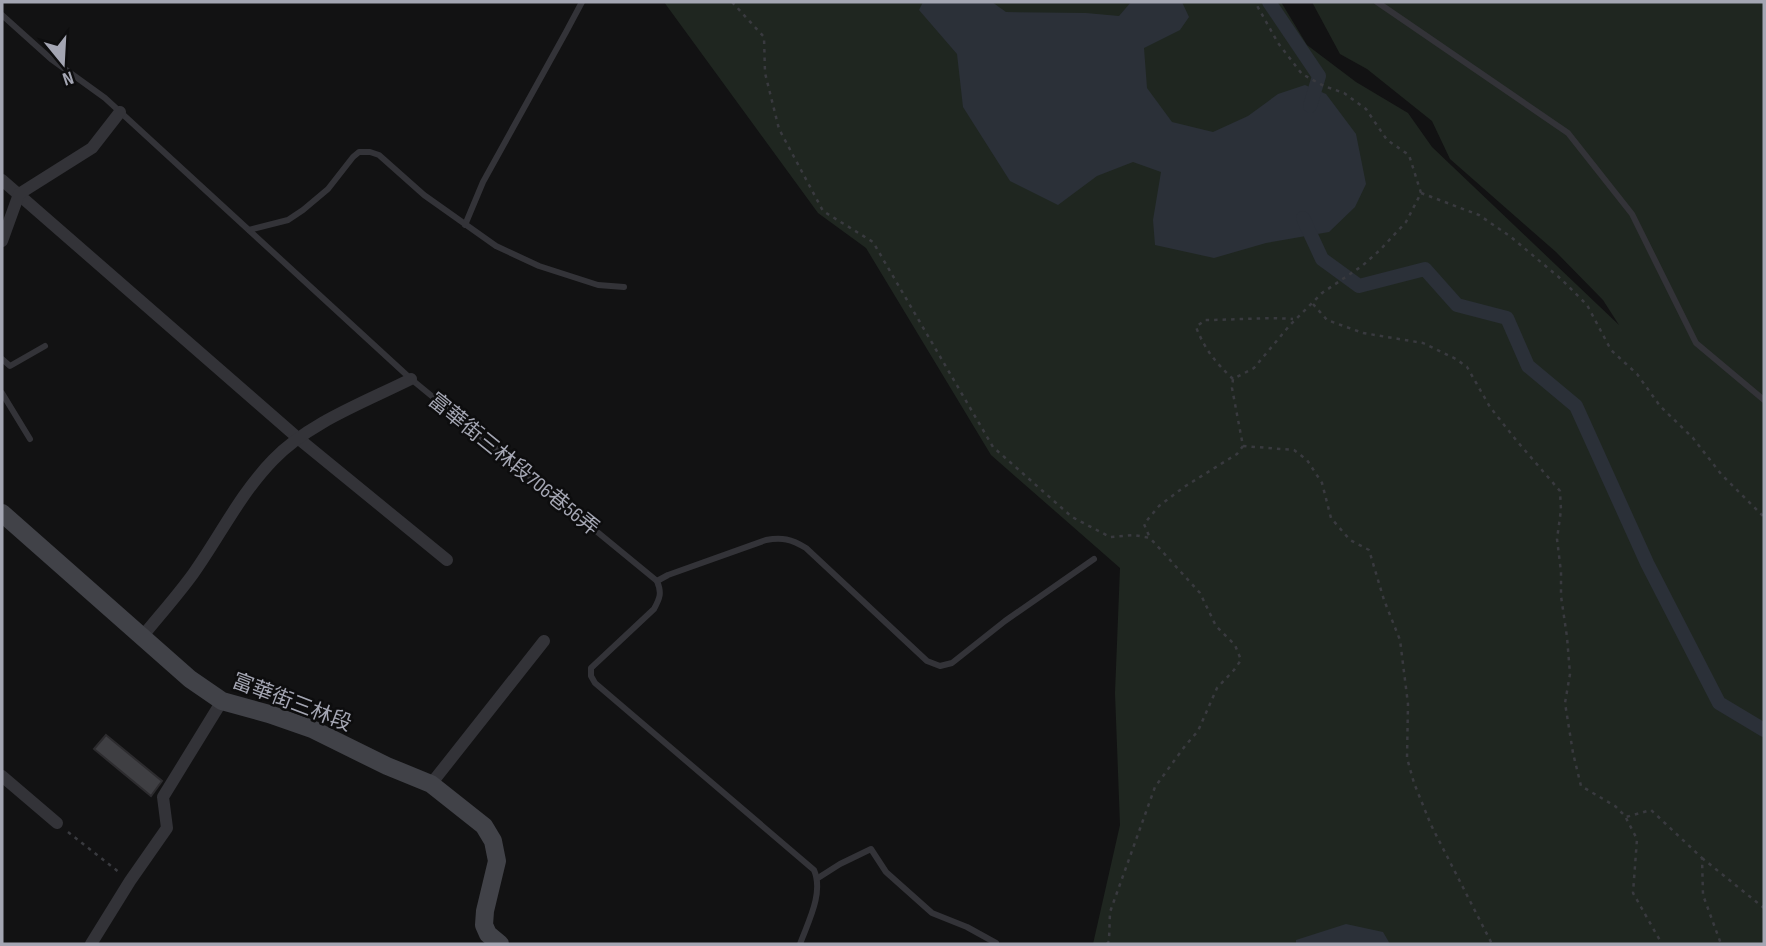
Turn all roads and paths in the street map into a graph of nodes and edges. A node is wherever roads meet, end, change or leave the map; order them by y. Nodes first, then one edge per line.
1 (582, 2) edge
2 (732, 2) edge
3 (1255, 2) edge
4 (1377, 2) edge
5 (2, 15) edge
6 (120, 113) junction
7 (2, 180) edge
8 (1421, 193) junction
9 (19, 194) junction
10 (465, 225) junction
11 (249, 230) junction
12 (2, 241) edge
13 (624, 287) dead end
14 (1312, 302) junction
15 (1295, 319) junction
16 (45, 346) dead end
17 (2, 359) edge
18 (411, 379) junction
19 (1233, 379) junction
20 (2, 393) edge
21 (1764, 400) edge
22 (30, 439) dead end
23 (299, 439) junction
24 (1243, 446) junction
25 (2, 513) edge
26 (1764, 517) edge
27 (1150, 538) junction
28 (1094, 559) dead end
29 (447, 560) dead end
30 (657, 581) junction
31 (142, 637) junction
32 (544, 640) dead end
33 (222, 701) junction
34 (2, 776) edge
35 (430, 784) junction
36 (1626, 817) junction
37 (57, 823) joint
38 (1702, 858) junction
39 (818, 878) junction
40 (130, 881) junction
41 (1764, 908) edge
42 (996, 943) edge
43 (91, 944) edge
44 (500, 944) edge
45 (800, 944) edge
46 (1107, 944) edge
47 (1492, 944) edge
48 (1662, 944) edge
49 (1721, 944) edge

1 - 10 lane
2 - 27 path
3 - 8 path
4 - 21 lane
5 - 6 lane, 富華街三林段706巷56弄
6 - 9 street
6 - 11 lane, 富華街三林段706巷56弄
7 - 9 street
8 - 14 path
8 - 26 path
9 - 12 street
9 - 23 street
10 - 11 lane
10 - 13 lane
11 - 18 lane, 富華街三林段706巷56弄
14 - 15 path
14 - 36 path
15 - 19 path
15 - 19 path
16 - 17 lane
18 - 23 street
18 - 30 lane, 富華街三林段706巷56弄
19 - 24 path
20 - 22 lane
23 - 29 street
23 - 31 street
24 - 27 path
24 - 47 path
25 - 31 street, 富華街三林段
27 - 46 path
28 - 30 lane
30 - 39 lane
31 - 33 street, 富華街三林段
32 - 35 street
33 - 35 street, 富華街三林段
33 - 40 street
34 - 37 street
35 - 44 street, 富華街三林段
36 - 38 path
36 - 48 path
37 - 40 path
38 - 41 path
38 - 49 path
39 - 42 lane
39 - 45 lane
40 - 43 street

